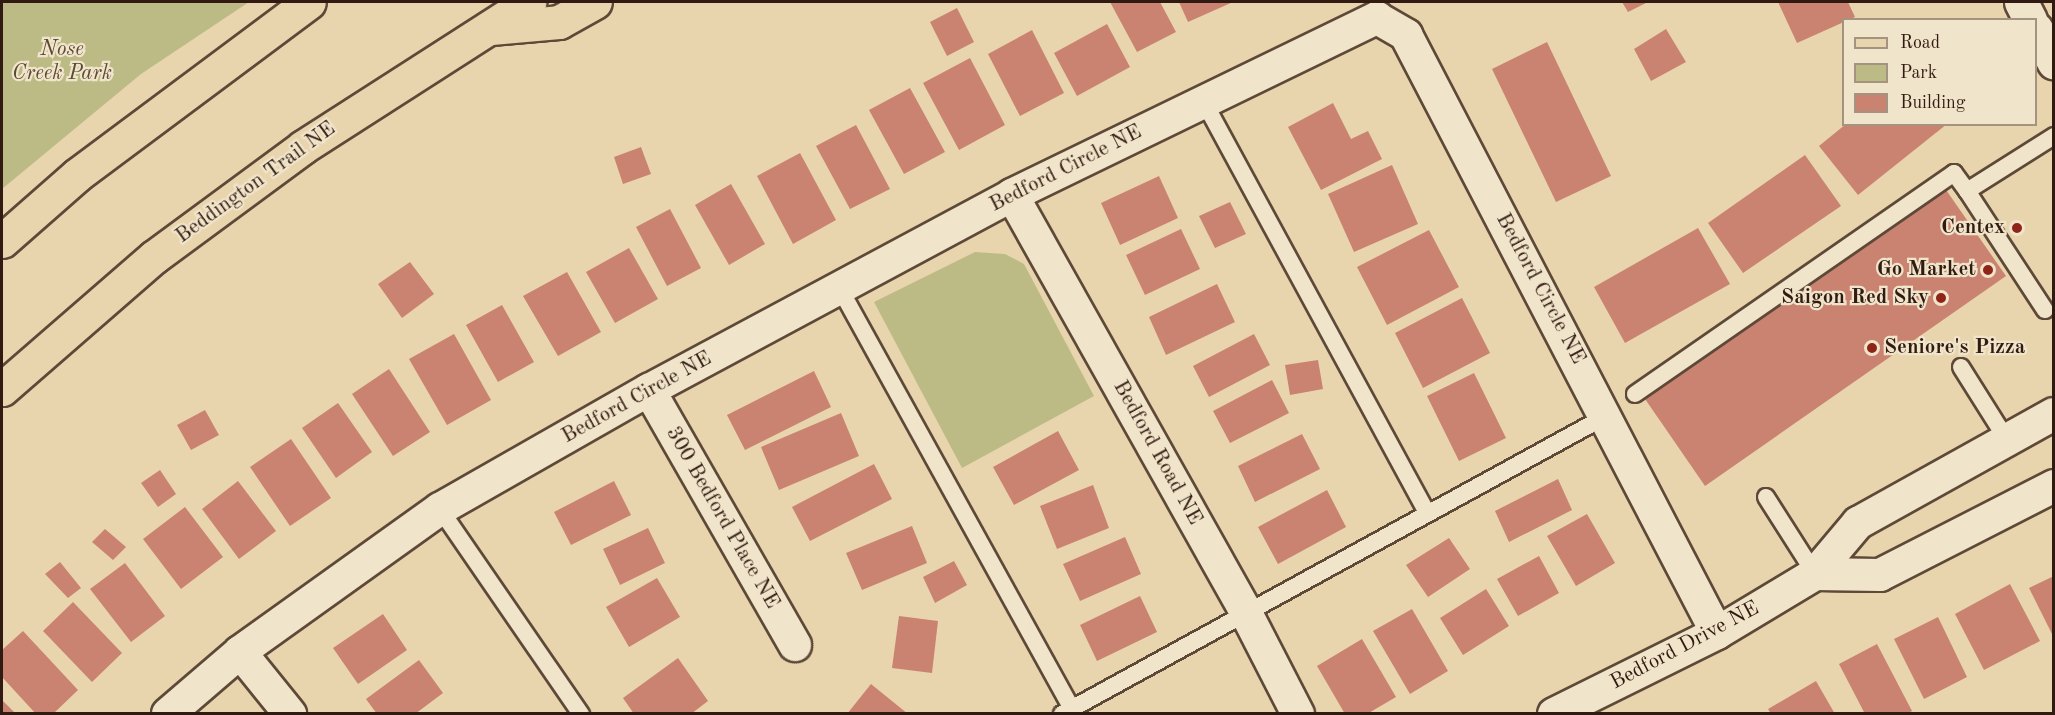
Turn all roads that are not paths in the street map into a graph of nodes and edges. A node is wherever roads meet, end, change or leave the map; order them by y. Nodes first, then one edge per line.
1 (309, 2) edge
2 (529, 2) edge
3 (596, 2) edge
4 (2021, 2) edge
5 (2029, 18) edge
6 (483, 29) junction
7 (2037, 31) edge
8 (2054, 63) edge
9 (1203, 100) junction
10 (2054, 136) edge
11 (1967, 191) junction
12 (1012, 195) junction
13 (2, 241) edge
14 (839, 287) junction
15 (2045, 310) dead end
16 (1960, 367) dead end
17 (2, 389) edge
18 (649, 390) junction
19 (1635, 394) dead end
20 (2054, 414) edge
21 (1606, 416) junction
22 (2007, 440) junction
23 (2054, 486) edge
24 (1766, 497) dead end
25 (440, 508) junction
26 (1426, 511) junction
27 (1815, 574) junction
28 (1245, 611) junction
29 (1717, 633) junction
30 (795, 645) dead end
31 (240, 652) junction
32 (1067, 710) edge
33 (168, 714) edge
34 (290, 714) edge
35 (581, 714) edge
36 (1298, 714) edge
37 (1554, 714) edge

1 - 13 main road
2 - 6 main road, Beddington Trail NE
3 - 6 main road
4 - 5 main road
6 - 17 main road, Beddington Trail NE
7 - 8 main road
9 - 12 street, Bedford Circle NE
9 - 21 street, Bedford Circle NE
9 - 26 lane
10 - 11 lane
11 - 15 lane
11 - 19 lane
12 - 14 street, Bedford Circle NE
12 - 28 street, Bedford Road NE
14 - 18 street, Bedford Circle NE
14 - 32 lane
16 - 22 lane
18 - 25 street, Bedford Circle NE
18 - 30 street, 300 Bedford Place NE
20 - 22 street, Bedford Drive NE
21 - 26 lane
21 - 29 street, Bedford Circle NE
22 - 27 street, Bedford Drive NE
23 - 27 street
24 - 27 lane
25 - 31 street, Bedford Circle NE
25 - 35 lane
26 - 28 lane
27 - 29 street, Bedford Drive NE
28 - 32 lane
28 - 36 street, Bedford Road NE
29 - 37 street, Bedford Drive NE
31 - 33 street, Bedford Circle NE
31 - 34 street

